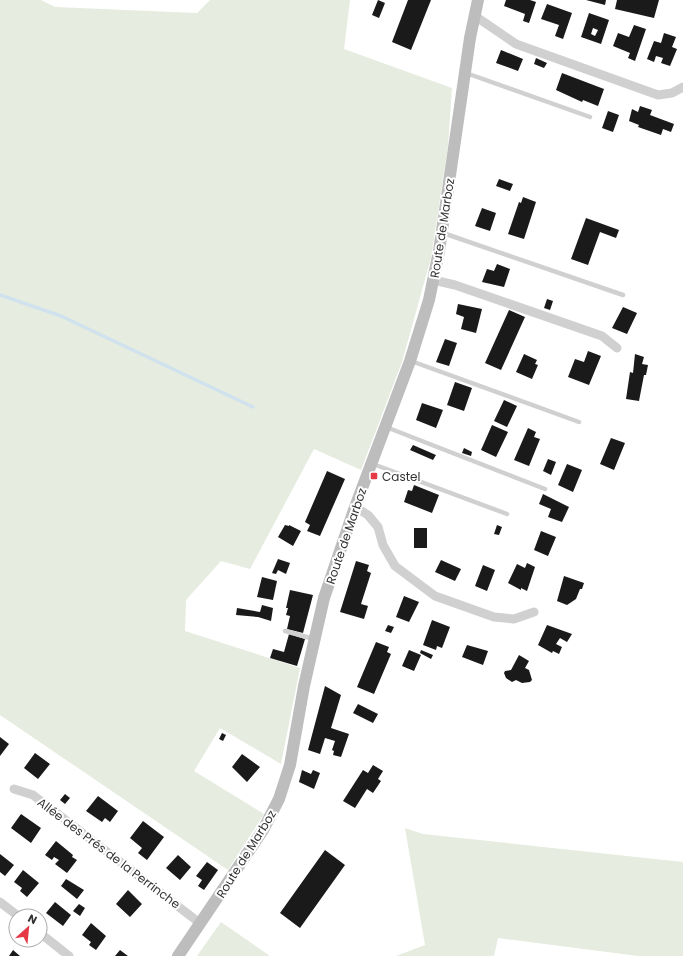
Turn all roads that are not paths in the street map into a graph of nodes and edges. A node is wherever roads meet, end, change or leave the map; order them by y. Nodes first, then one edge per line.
1 (478, 0) edge
2 (475, 16) junction
3 (466, 73) junction
4 (683, 87) edge
5 (590, 117) dead end
6 (442, 233) junction
7 (433, 280) junction
8 (623, 295) dead end
9 (617, 348) dead end
10 (410, 361) junction
11 (579, 422) dead end
12 (385, 427) junction
13 (371, 463) junction
14 (545, 489) dead end
15 (355, 507) junction
16 (507, 514) dead end
17 (534, 612) dead end
18 (285, 631) dead end
19 (314, 639) junction
20 (14, 789) dead end
21 (0, 902) edge
22 (8, 908) edge
23 (202, 924) junction
24 (48, 940) edge
25 (66, 955) edge
26 (178, 956) edge

1 - 2 main road, Route de Marboz
2 - 3 main road, Route de Marboz
2 - 4 street
3 - 5 lane
3 - 6 main road, Route de Marboz
6 - 7 main road, Route de Marboz
6 - 8 lane
7 - 9 street
7 - 10 main road, Route de Marboz
10 - 11 lane
10 - 12 main road, Route de Marboz
12 - 13 main road, Route de Marboz
12 - 14 lane
13 - 15 main road, Route de Marboz
13 - 16 lane
15 - 17 street
15 - 19 main road, Route de Marboz
18 - 19 lane
19 - 23 main road, Route de Marboz
20 - 23 street, Allée des Prés de la Perrinche
21 - 22 street
23 - 26 main road, Route de Marboz
24 - 25 street

